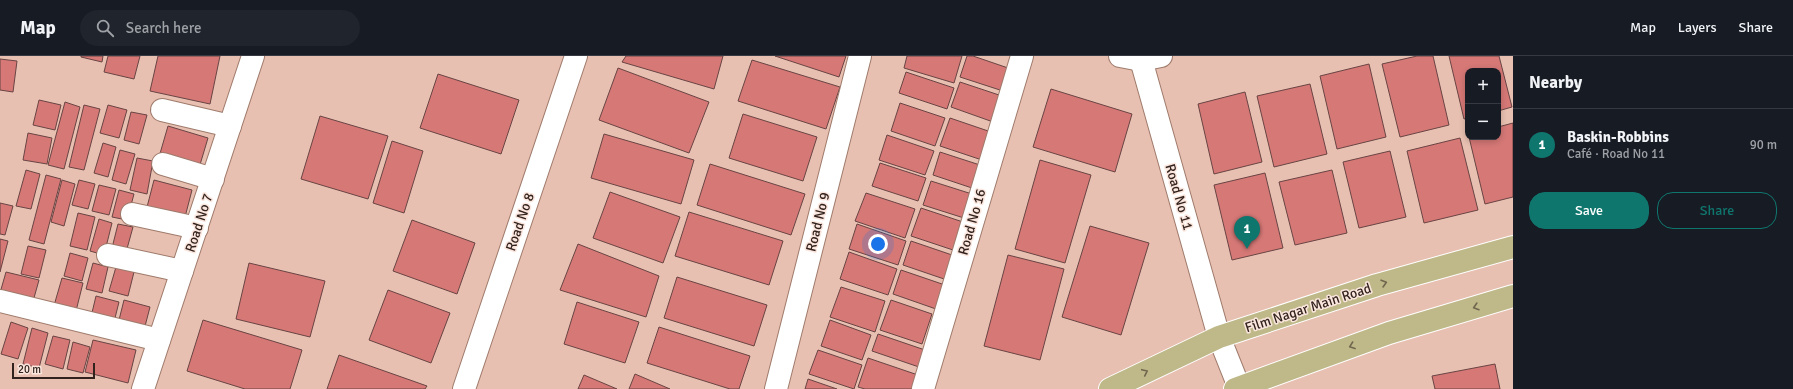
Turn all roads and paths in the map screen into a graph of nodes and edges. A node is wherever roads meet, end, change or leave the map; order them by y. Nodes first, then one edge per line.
1 (253, 56) edge
2 (576, 56) edge
3 (860, 56) edge
4 (1022, 56) edge
5 (1140, 57) edge
6 (162, 110) dead end
7 (230, 126) junction
8 (163, 164) dead end
9 (213, 179) junction
10 (132, 214) dead end
11 (197, 228) junction
12 (1513, 247) edge
13 (108, 255) dead end
14 (182, 271) junction
15 (1513, 296) edge
16 (0, 301) edge
17 (1218, 337) junction
18 (160, 340) junction
19 (1237, 388) edge
20 (143, 389) edge
21 (464, 389) edge
22 (776, 389) edge
23 (923, 389) edge
24 (1110, 389) edge

1 - 7 street, Road No 7
2 - 21 street, Road No 8
3 - 22 street, Road No 9
4 - 23 street, Road No 16
5 - 17 street, Road No 11
6 - 7 street
7 - 9 street, Road No 7
8 - 9 street
9 - 11 street, Road No 7
10 - 11 street
11 - 14 street, Road No 7
17 -> 12 main road, Film Nagar Main Road
13 - 14 street
14 - 18 street, Road No 7
15 -> 19 main road
16 - 18 street
17 - 19 street, Road No 11
24 -> 17 main road, Film Nagar Main Road
18 - 20 street, Road No 7

